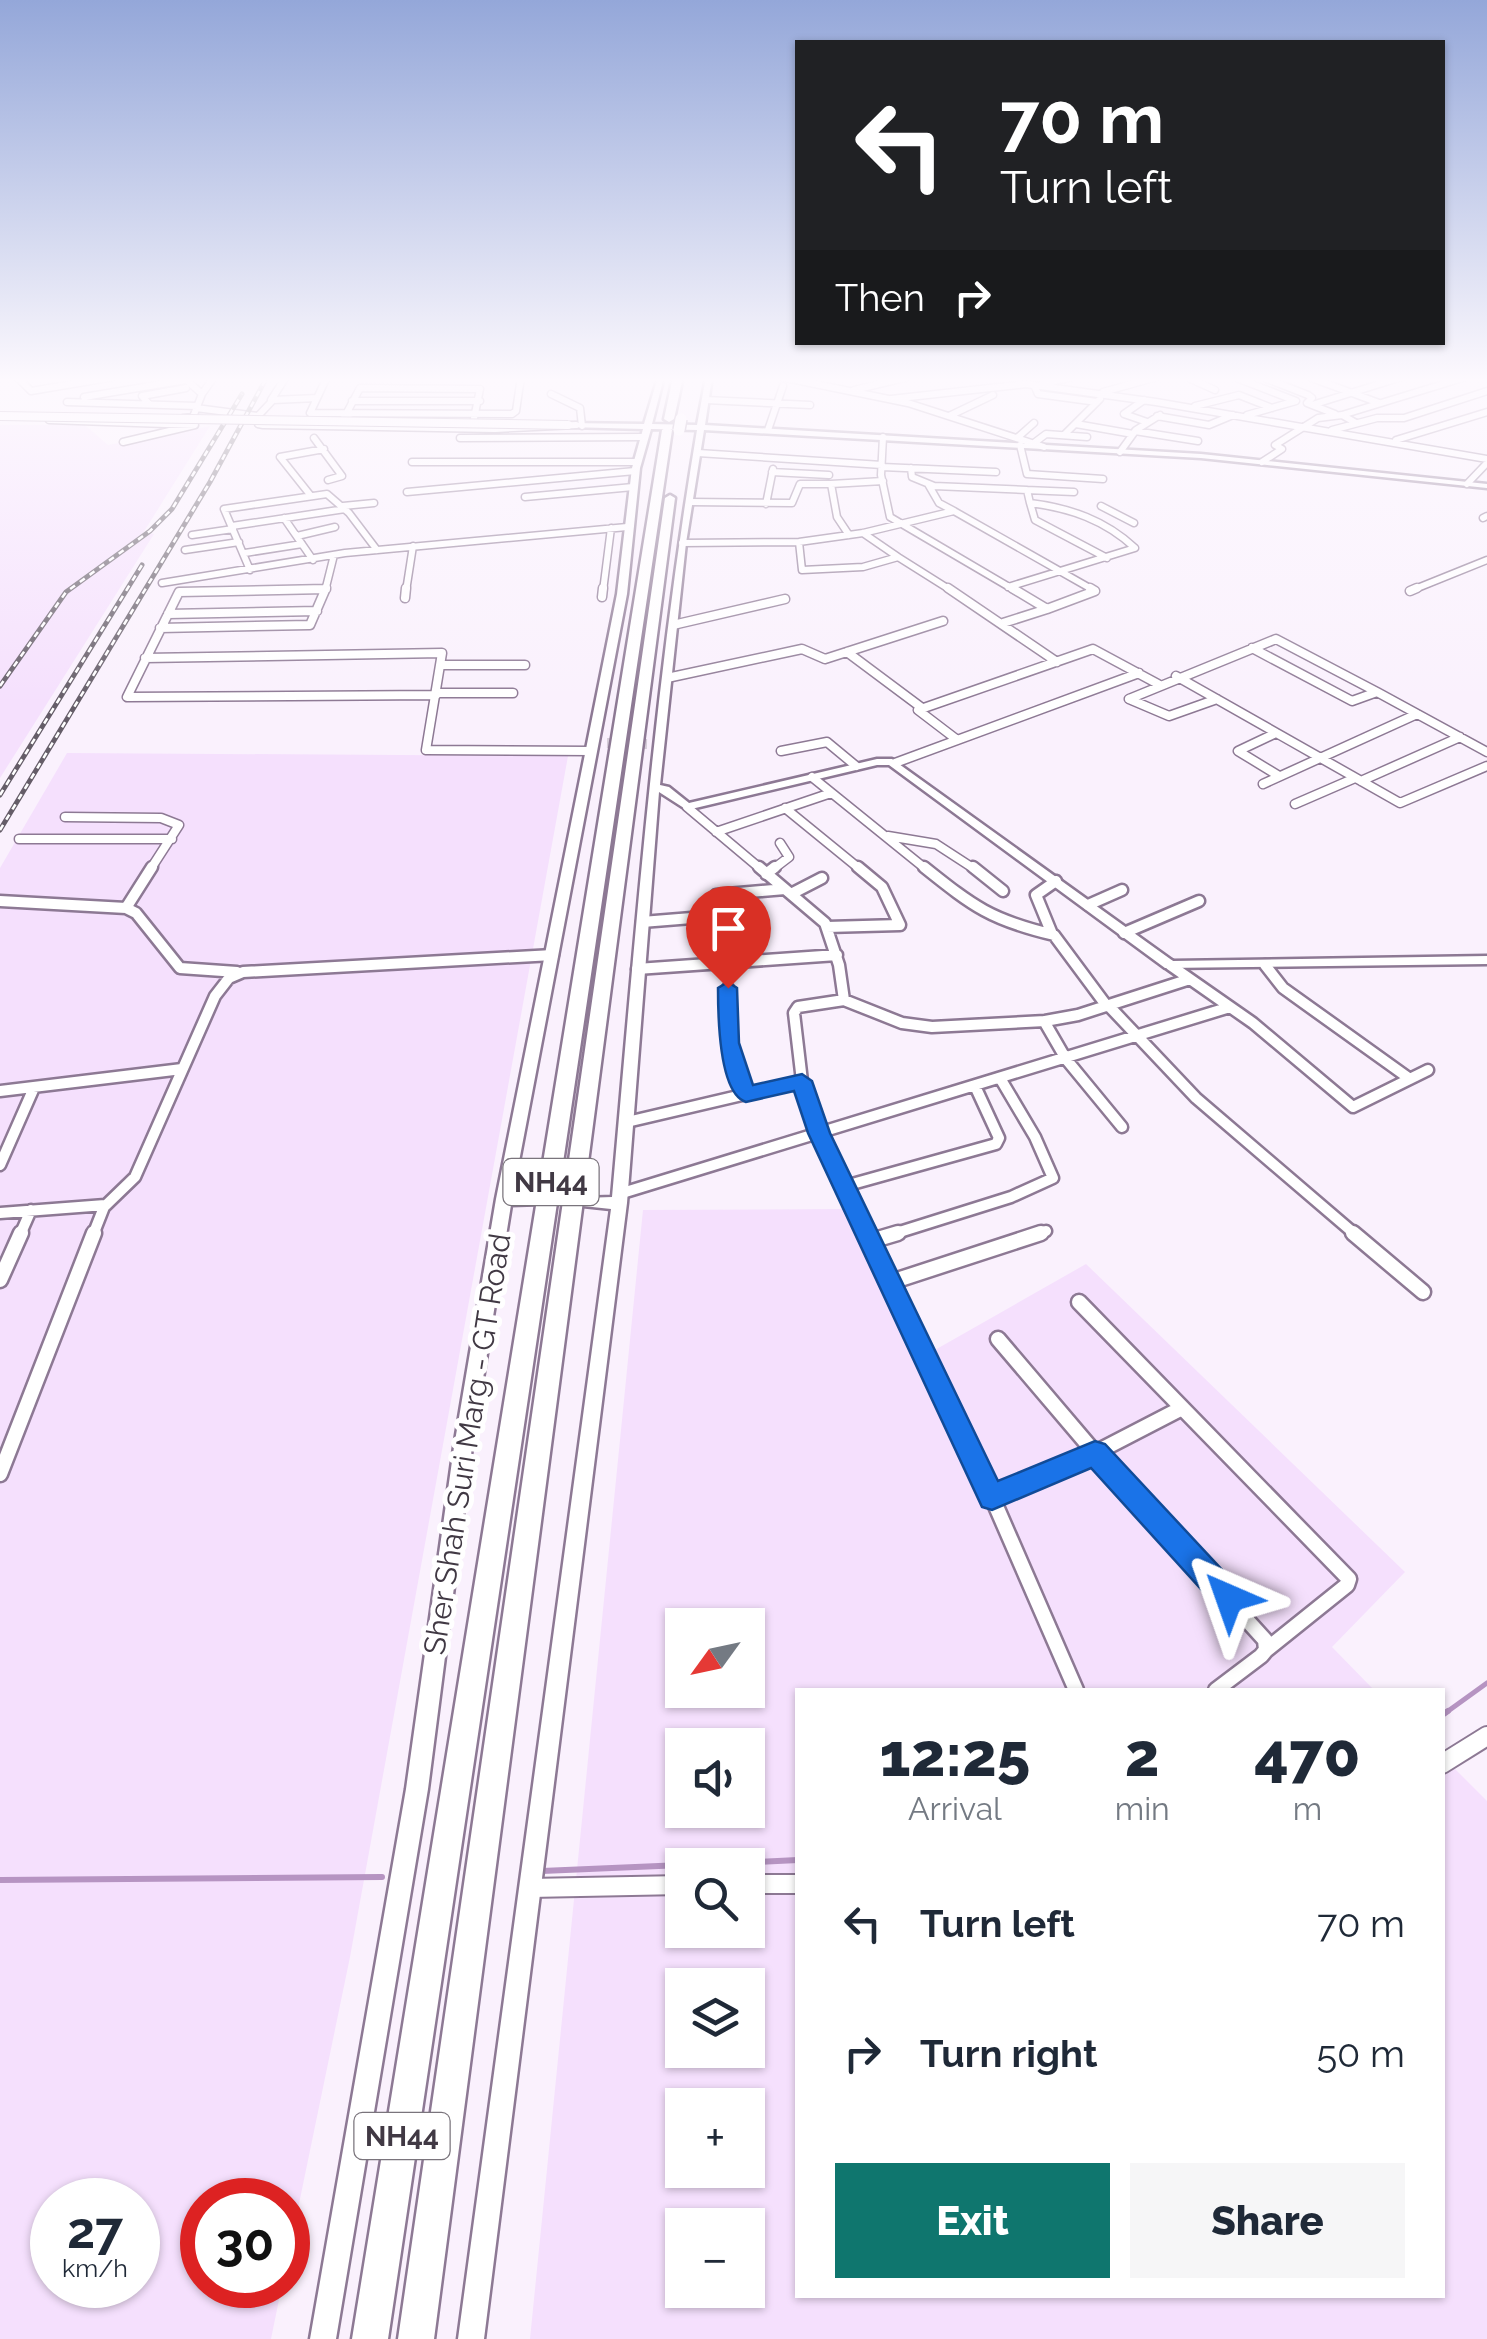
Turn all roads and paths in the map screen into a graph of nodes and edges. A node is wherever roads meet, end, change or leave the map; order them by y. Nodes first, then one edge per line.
1 (303, 486) edge
2 (461, 486) edge
3 (577, 486) edge
4 (631, 486) edge
5 (656, 486) edge
6 (657, 486) edge
7 (692, 486) edge
8 (769, 486) edge
9 (799, 486) edge
10 (831, 486) edge
11 (883, 486) edge
12 (929, 486) edge
13 (963, 486) edge
14 (1026, 490) junction
15 (408, 492) dead end
16 (1074, 492) dead end
17 (311, 496) junction
18 (526, 497) dead end
19 (689, 502) junction
20 (374, 503) dead end
21 (1030, 503) junction
22 (766, 504) junction
23 (1101, 506) dead end
24 (344, 508) junction
25 (954, 511) junction
26 (1114, 512) junction
27 (284, 518) junction
28 (1090, 519) junction
29 (1134, 522) dead end
30 (900, 525) junction
31 (335, 527) dead end
32 (619, 527) junction
33 (232, 528) junction
34 (863, 533) junction
35 (192, 535) dead end
36 (848, 535) junction
37 (297, 536) junction
38 (240, 542) junction
39 (798, 542) junction
40 (302, 544) junction
41 (682, 544) junction
42 (413, 546) junction
43 (184, 550) dead end
44 (377, 550) junction
45 (245, 553) junction
46 (334, 555) junction
47 (898, 557) junction
48 (1107, 558) junction
49 (313, 560) junction
50 (1487, 560) edge
51 (250, 570) junction
52 (1062, 572) junction
53 (162, 583) dead end
54 (1008, 587) junction
55 (326, 589) junction
56 (1410, 591) dead end
57 (405, 598) dead end
58 (602, 598) dead end
59 (785, 599) dead end
60 (1047, 609) junction
61 (317, 611) junction
62 (168, 614) junction
63 (943, 620) dead end
64 (1004, 623) junction
65 (673, 625) junction
66 (160, 628) junction
67 (1252, 648) junction
68 (847, 652) junction
69 (145, 658) junction
70 (1057, 662) junction
71 (442, 665) junction
72 (524, 665) dead end
73 (1139, 673) junction
74 (1176, 676) junction
75 (667, 678) junction
76 (1158, 684) junction
77 (1377, 692) junction
78 (513, 693) dead end
79 (437, 694) junction
80 (1217, 700) junction
81 (922, 708) junction
82 (1417, 714) junction
83 (1276, 733) junction
84 (1460, 737) junction
85 (956, 739) junction
86 (597, 746) junction
87 (781, 751) dead end
88 (1487, 752) edge
89 (1320, 757) junction
90 (895, 763) junction
91 (856, 766) junction
92 (1487, 766) edge
93 (1279, 776) junction
94 (812, 777) junction
95 (1358, 780) junction
96 (1263, 784) dead end
97 (654, 788) junction
98 (831, 794) junction
99 (1295, 804) dead end
100 (687, 807) junction
101 (786, 808) junction
102 (65, 817) dead end
103 (716, 832) junction
104 (888, 836) junction
105 (18, 839) dead end
106 (172, 839) junction
107 (780, 843) dead end
108 (766, 874) junction
109 (822, 878) dead end
110 (1056, 882) junction
111 (1122, 890) dead end
112 (788, 891) junction
113 (1004, 891) dead end
114 (716, 895) dead end
115 (0, 901) edge
116 (1199, 901) dead end
117 (1088, 905) junction
118 (126, 908) junction
119 (729, 915) dead end
120 (642, 922) junction
121 (827, 927) junction
122 (1124, 932) junction
123 (1052, 934) junction
124 (553, 955) junction
125 (836, 955) junction
126 (1487, 960) edge
127 (1170, 965) junction
128 (1265, 965) junction
129 (638, 969) junction
130 (238, 972) junction
131 (1190, 979) junction
132 (728, 988) dead end
133 (844, 1000) junction
134 (1107, 1005) junction
135 (1230, 1008) junction
136 (1044, 1020) junction
137 (1137, 1037) junction
138 (1066, 1059) junction
139 (182, 1069) junction
140 (1428, 1070) dead end
141 (1000, 1078) junction
142 (1410, 1079) junction
143 (802, 1081) junction
144 (975, 1086) junction
145 (33, 1090) junction
146 (0, 1091) edge
147 (746, 1094) junction
148 (626, 1122) junction
149 (1122, 1127) dead end
150 (819, 1133) junction
151 (6, 1137) edge
152 (0, 1165) edge
153 (845, 1186) junction
154 (619, 1198) junction
155 (504, 1199) junction
156 (538, 1200) dead end
157 (588, 1202) dead end
158 (105, 1205) junction
159 (31, 1210) junction
160 (0, 1213) edge
161 (1046, 1230) dead end
162 (871, 1241) junction
163 (0, 1280) edge
164 (891, 1282) junction
165 (1424, 1292) dead end
166 (1079, 1302) dead end
167 (998, 1338) dead end
168 (1182, 1408) junction
169 (1095, 1453) junction
170 (0, 1474) edge
171 (992, 1498) junction
172 (1266, 1650) junction
173 (1075, 1688) edge
174 (1218, 1688) edge
175 (1487, 1736) edge
176 (1445, 1762) edge
177 (765, 1884) edge
178 (795, 1884) edge
179 (665, 1885) edge
180 (530, 1888) junction
181 (323, 2339) edge
182 (370, 2339) edge
183 (416, 2339) edge
184 (471, 2339) edge

1 - 17 street
2 - 15 street
3 - 18 street
4 - 32 street, Sher Shah Suri Marg - GT Road
5 - 182 highway, Sher Shah Suri Marg - GT Road / NH44
6 - 183 highway, Sher Shah Suri Marg - GT Road / NH44
7 - 19 street
8 - 22 street
9 - 22 street
10 - 36 street
11 - 30 street
12 - 25 street
13 - 14 street
14 - 16 street
14 - 21 street
17 - 24 street
17 - 33 street
19 - 22 street
19 - 41 street
20 - 24 street
21 - 28 street
21 - 48 street
23 - 26 street
24 - 27 street
24 - 44 street
25 - 30 street
25 - 52 street
26 - 28 street
26 - 29 street
27 - 33 street
27 - 37 street
28 - 48 street
30 - 34 street
30 - 54 street
31 - 37 street
32 - 42 street
32 - 58 street
32 - 86 street, Sher Shah Suri Marg - GT Road
33 - 35 street
33 - 38 street
34 - 36 street
34 - 47 street
36 - 39 street
37 - 40 street
38 - 43 street
38 - 45 street
39 - 41 street
39 - 47 street
40 - 45 street
40 - 49 street
41 - 65 street
42 - 44 street
42 - 57 street
44 - 46 street
45 - 51 street
46 - 49 street
46 - 55 street
47 - 64 street
48 - 52 street
49 - 51 street
50 - 56 street
51 - 53 street
52 - 54 street
52 - 60 street
54 - 60 street
55 - 61 street
55 - 62 street
59 - 65 street
60 - 64 street
61 - 62 street
61 - 66 street
62 - 66 street
63 - 68 street
64 - 70 street
65 - 75 street
66 - 69 street
67 - 74 street
67 - 77 street
67 - 77 street
68 - 75 street
68 - 81 street
69 - 71 street
69 - 79 street
70 - 73 street
70 - 81 street
71 - 72 street
71 - 79 street
73 - 76 street
73 - 85 street
74 - 76 street
74 - 80 street
75 - 97 street
76 - 80 street
77 - 82 street
78 - 79 street
79 - 86 street
80 - 83 street
81 - 85 street
82 - 84 street
82 - 89 street
83 - 89 street
83 - 93 street
84 - 88 street
84 - 95 street
85 - 90 street
86 - 124 street, Sher Shah Suri Marg - GT Road
87 - 91 street
89 - 93 street
89 - 95 street
90 - 91 street
90 - 110 street
91 - 94 street
92 - 95 street
93 - 96 street
94 - 98 street
94 - 100 street
95 - 99 street
97 - 100 street
97 - 120 street
98 - 101 street
98 - 104 street
100 - 103 street
101 - 103 street
101 - 121 street
102 - 106 street
103 - 108 street
104 - 113 street
104 - 123 street
105 - 106 street
106 - 118 street
107 - 108 street
108 - 112 street
109 - 112 street
110 - 117 street
110 - 123 street
111 - 117 street
112 - 114 street
112 - 121 street
115 - 118 street
116 - 122 street
117 - 122 street
118 - 130 street
119 - 120 street
120 - 129 street
121 - 125 street
122 - 127 street
123 - 134 street
124 - 130 street
124 - 155 street, Sher Shah Suri Marg - GT Road
125 - 129 street
125 - 133 street
126 - 128 street
127 - 128 street
127 - 131 street
128 - 142 street
129 - 148 street
130 - 139 street
131 - 134 street
131 - 135 street
132 - 147 street
133 - 136 street
133 - 143 street
134 - 136 street
134 - 137 street
135 - 137 street
135 - 142 street
136 - 138 street
137 - 138 street
137 - 165 street
138 - 141 street
138 - 149 street
139 - 145 street
139 - 158 street
140 - 142 street
141 - 144 street
141 - 162 street
143 - 147 street
143 - 150 street
144 - 150 street
144 - 153 street
145 - 146 street
145 - 151 street
147 - 148 street
148 - 154 street
150 - 153 street
150 - 154 street
151 - 152 street
153 - 162 street
154 - 157 street
154 - 180 street
155 - 156 street
155 - 181 street, Sher Shah Suri Marg - GT Road
158 - 159 street
158 - 170 street
159 - 160 street
159 - 163 street
161 - 164 street
162 - 164 street
164 - 171 street
166 - 168 street
167 - 169 street
168 - 169 street
168 - 172 street
169 - 171 street
169 - 172 street
171 - 173 street
172 - 174 street
175 - 176 street
177 - 178 street
179 - 180 street
180 - 184 street

